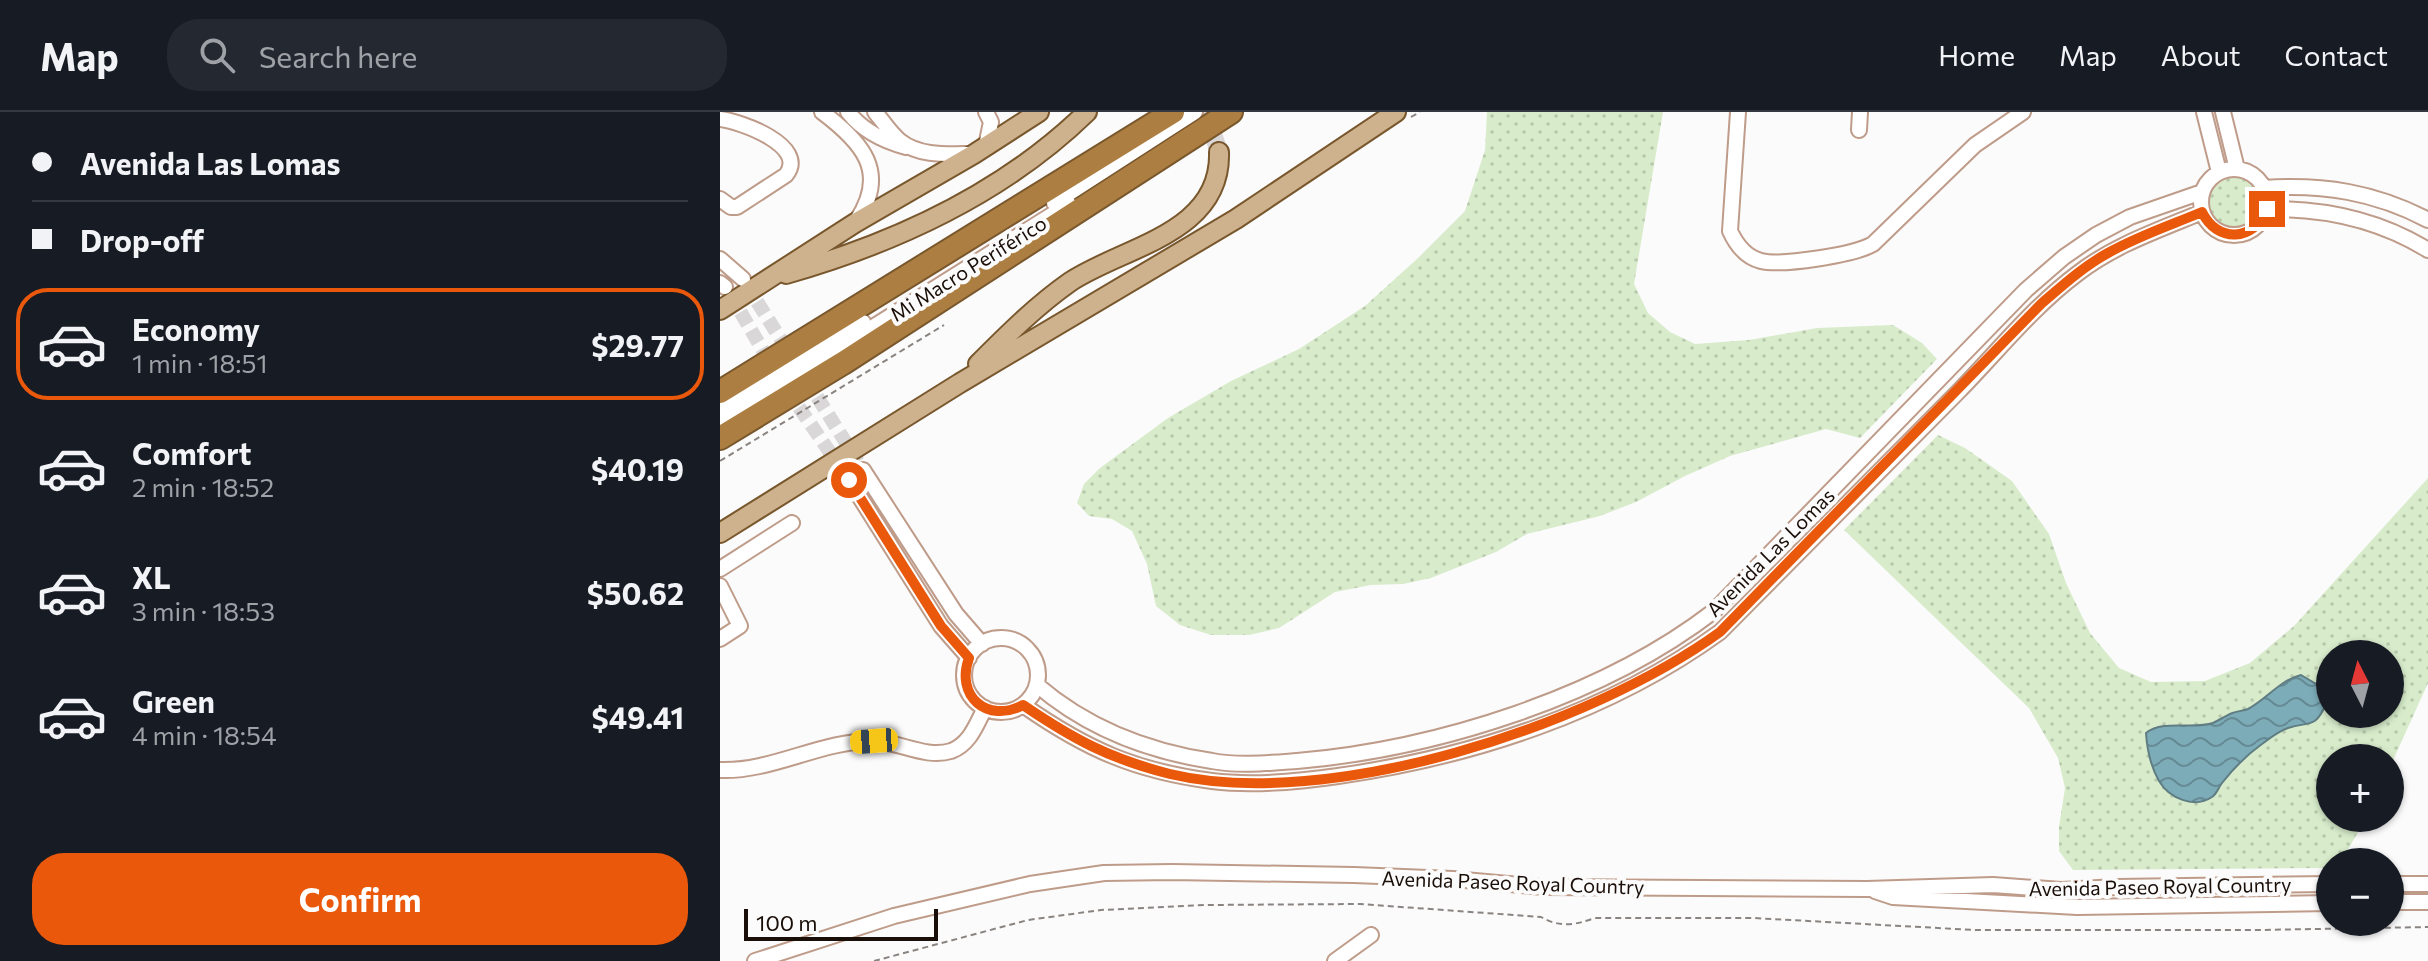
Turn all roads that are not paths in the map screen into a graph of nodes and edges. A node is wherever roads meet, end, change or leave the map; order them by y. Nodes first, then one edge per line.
1 (822, 112) edge
2 (848, 112) edge
3 (875, 112) edge
4 (986, 112) edge
5 (1039, 112) edge
6 (1087, 112) edge
7 (1173, 112) edge
8 (1195, 112) edge
9 (1215, 112) edge
10 (1231, 112) edge
11 (1396, 112) edge
12 (1738, 112) edge
13 (1860, 112) edge
14 (2023, 112) edge
15 (2204, 112) edge
16 (2223, 112) edge
17 (748, 118) edge
18 (720, 119) edge
19 (863, 127) junction
20 (1859, 130) dead end
21 (850, 137) junction
22 (914, 148) junction
23 (980, 150) junction
24 (1219, 152) tunnel mouth
25 (2237, 169) junction
26 (2219, 172) junction
27 (2264, 188) junction
28 (2202, 192) junction
29 (720, 199) edge
30 (2267, 209) junction
31 (2202, 212) junction
32 (2428, 220) edge
33 (855, 223) junction
34 (2428, 250) edge
35 (720, 259) edge
36 (768, 278) junction
37 (743, 279) tunnel mouth
38 (2026, 290) junction
39 (2042, 303) junction
40 (720, 310) edge
41 (960, 383) junction
42 (720, 392) edge
43 (720, 411) edge
44 (720, 423) edge
45 (720, 438) edge
46 (863, 470) tunnel mouth
47 (849, 480) tunnel mouth
48 (792, 523) dead end
49 (720, 533) edge
50 (720, 569) edge
51 (720, 586) edge
52 (720, 639) edge
53 (982, 644) junction
54 (969, 658) junction
55 (1037, 685) junction
56 (1023, 705) junction
57 (985, 708) junction
58 (720, 770) edge
59 (2258, 884) junction
60 (2316, 884) edge
61 (2404, 884) edge
62 (2428, 884) edge
63 (1867, 889) junction
64 (2404, 902) edge
65 (2428, 902) edge
66 (2316, 903) edge
67 (2258, 904) junction
68 (1371, 935) dead end
69 (755, 961) edge
70 (1335, 961) edge

1 - 21 street
2 - 19 street
3 - 22 street
4 - 23 street
5 - 23 main road
6 - 36 main road
7 - 42 highway
8 - 43 street, Mi Macro Periférico
9 - 44 street, Mi Macro Periférico
10 - 45 highway
11 - 41 main road
12 - 14 street
13 - 20 street
15 - 26 street
16 - 25 street
17 - 18 street
17 - 29 street
19 - 21 street
19 - 22 street
21 - 33 street
22 - 23 street
23 - 33 main road
24 - 41 main road
25 - 26 street
25 - 27 street
26 - 28 street
27 - 30 street
27 - 32 street
28 - 31 street
28 - 38 street, Avenida Las Lomas
30 - 31 street
30 - 34 street
31 - 39 street, Avenida Las Lomas
33 - 36 main road
35 - 37 street
36 - 40 main road
38 - 39 street
38 - 55 street, Avenida Las Lomas
39 - 56 street, Avenida Las Lomas
41 - 49 main road
46 - 53 street
47 - 54 street
48 - 50 street
51 - 52 street
53 - 54 street
53 - 55 street
54 - 57 street
55 - 56 street
56 - 57 street
57 - 58 street
59 - 60 street, Avenida Paseo Royal Country
59 - 63 street, Avenida Paseo Royal Country
59 - 67 street
61 - 62 street
63 - 67 street
63 - 69 street, Avenida Paseo Royal Country
64 - 65 street
66 - 67 street
68 - 70 street

